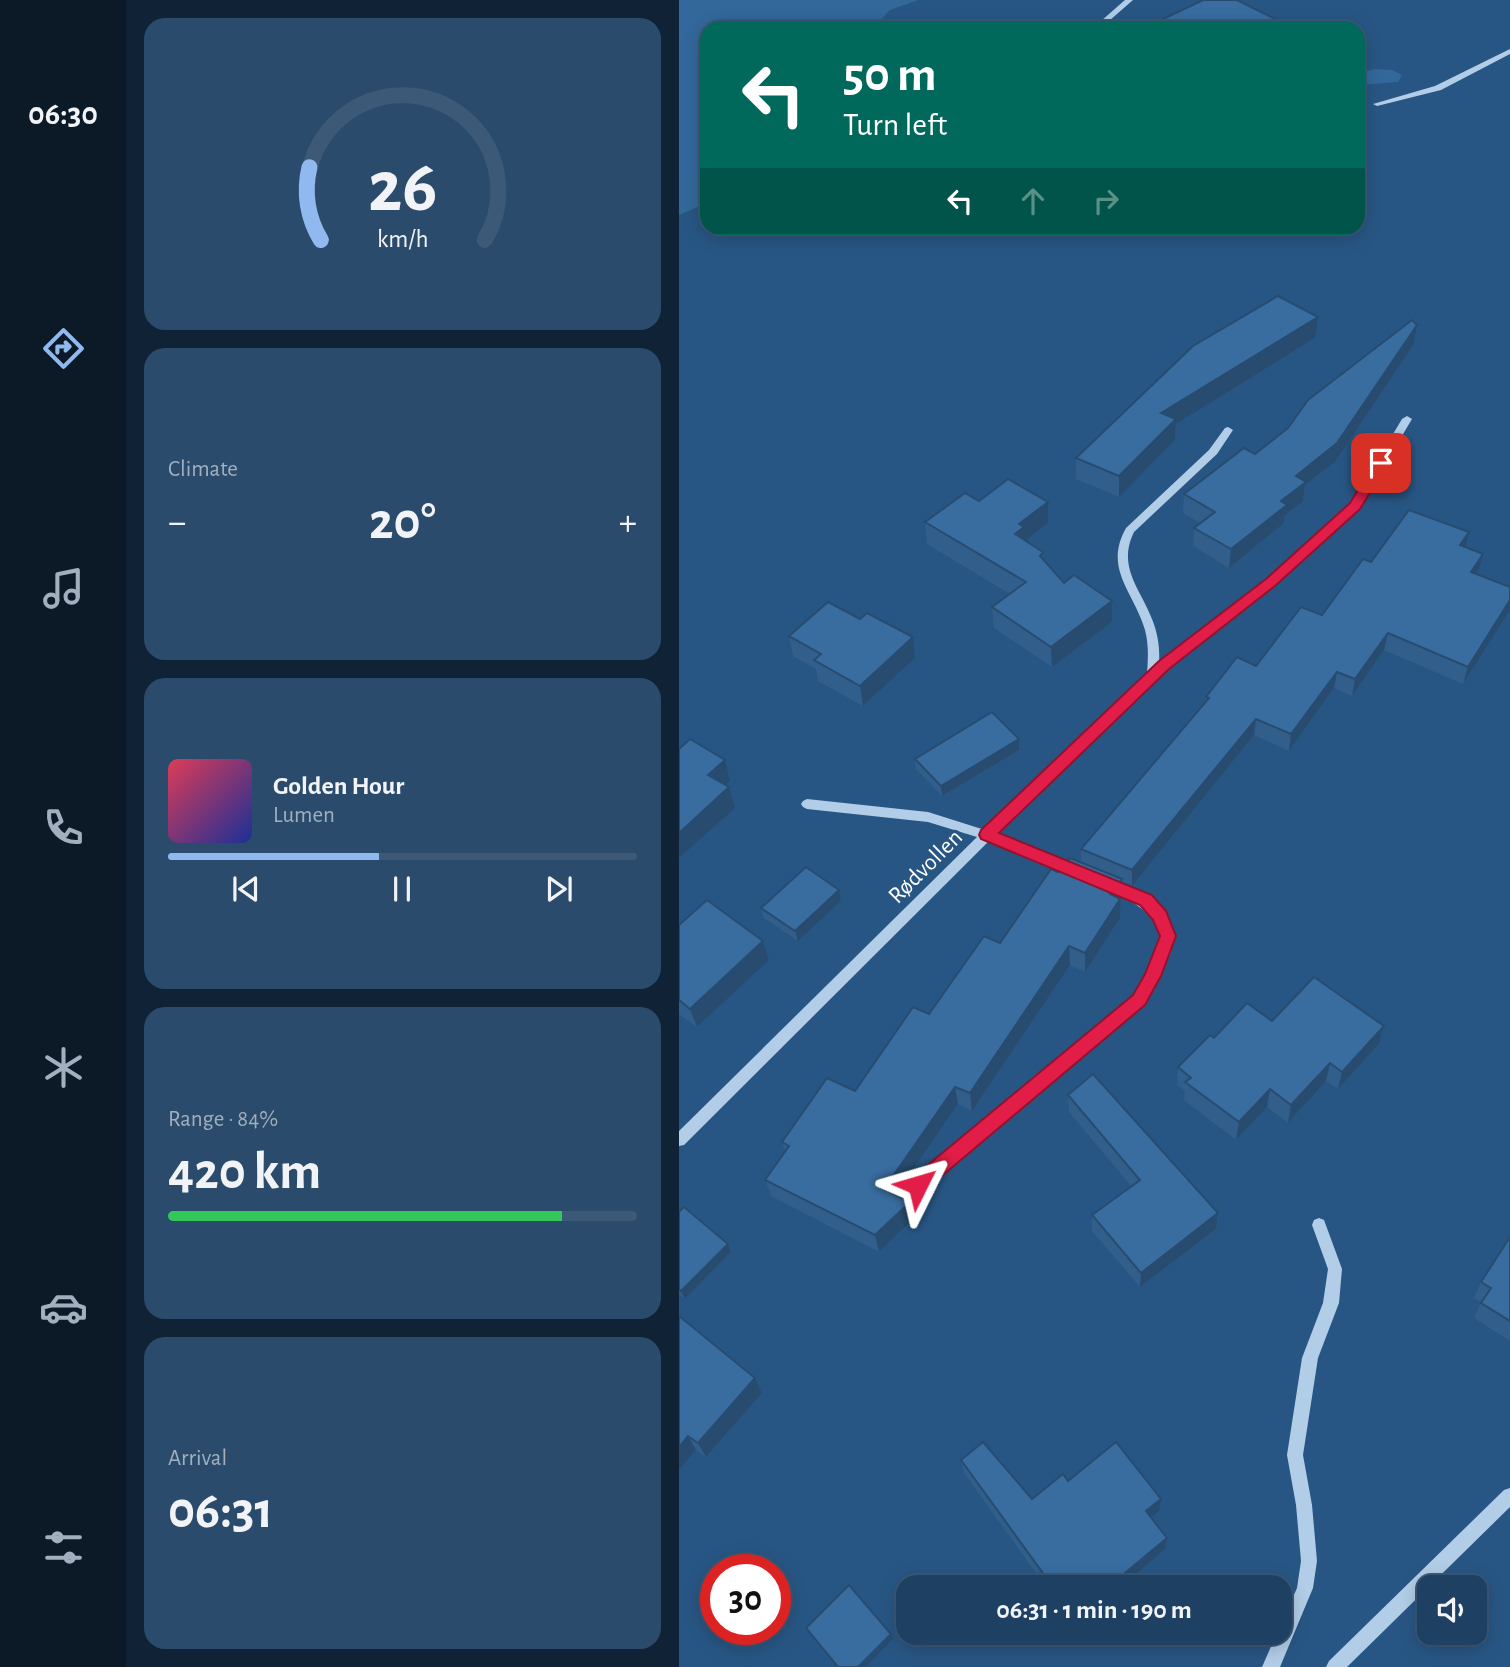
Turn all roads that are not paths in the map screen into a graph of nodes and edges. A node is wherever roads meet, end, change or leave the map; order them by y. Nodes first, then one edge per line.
1 (1129, 0) edge
2 (1105, 21) edge
3 (1510, 51) edge
4 (1377, 104) dead end
5 (1407, 419) dead end
6 (1228, 430) dead end
7 (1153, 675) junction
8 (807, 804) dead end
9 (987, 835) junction
10 (679, 1140) edge
11 (918, 1185) dead end
12 (1319, 1225) dead end
13 (1510, 1496) edge
14 (1272, 1667) edge
15 (1335, 1667) edge

1 - 2 street
3 - 4 street
5 - 7 street, Rødvollen
6 - 7 street
7 - 9 street, Rødvollen
8 - 9 street
9 - 10 street, Rødvollen
9 - 11 street
12 - 14 street
13 - 15 street

